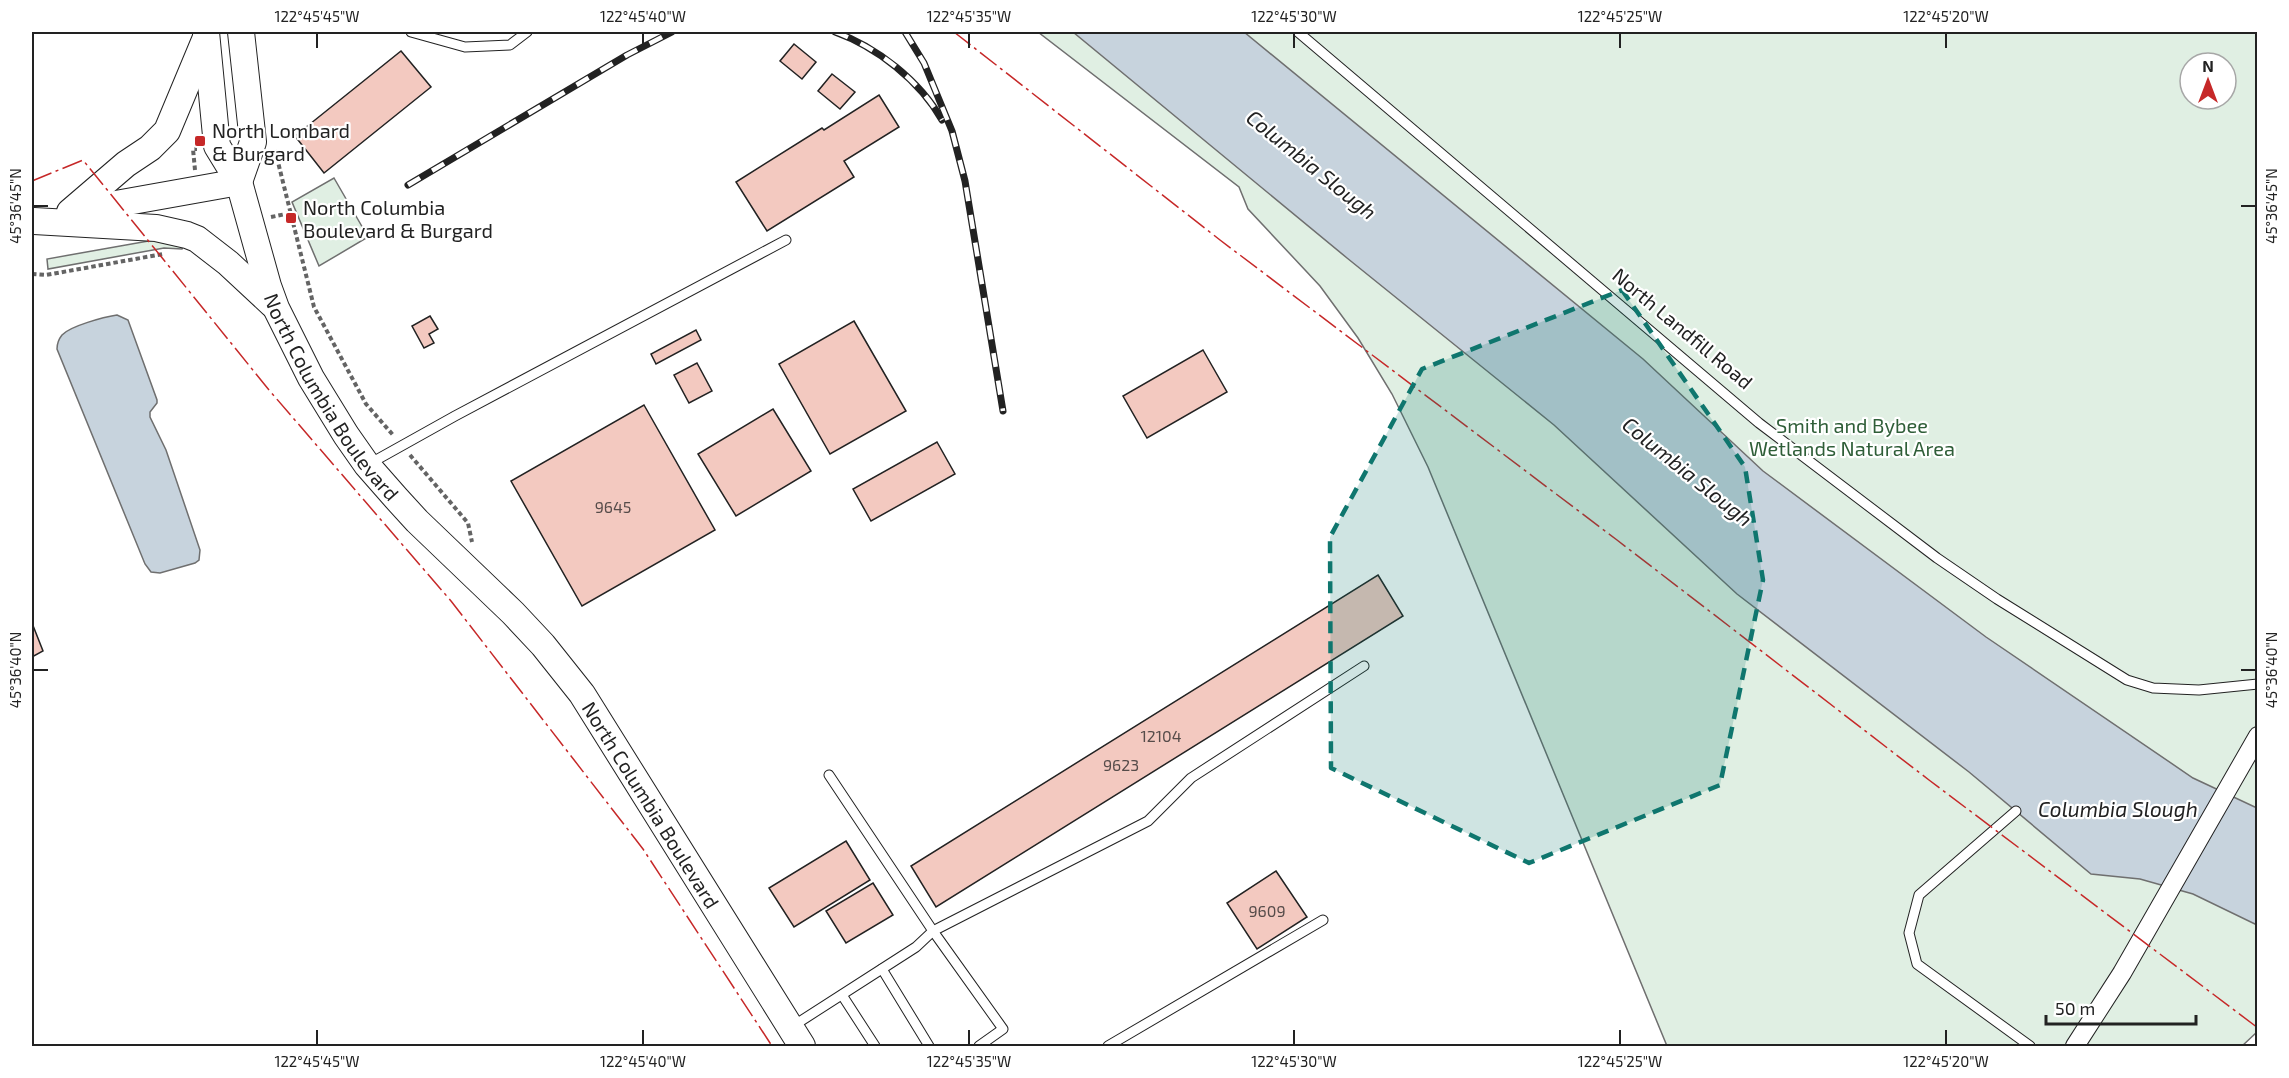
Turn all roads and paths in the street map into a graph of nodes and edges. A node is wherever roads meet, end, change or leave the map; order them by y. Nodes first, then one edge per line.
1 (241, 32) edge
2 (411, 32) edge
3 (526, 32) edge
4 (1298, 32) edge
5 (207, 33) edge
6 (240, 182) junction
7 (70, 212) junction
8 (291, 213) dead end
9 (33, 222) edge
10 (786, 240) dead end
11 (170, 252) dead end
12 (32, 274) edge
13 (276, 308) junction
14 (402, 445) junction
15 (367, 465) junction
16 (472, 545) dead end
17 (1364, 666) dead end
18 (2258, 684) edge
19 (2258, 736) edge
20 (829, 775) dead end
21 (2016, 811) dead end
22 (1323, 920) dead end
23 (933, 931) junction
24 (882, 969) junction
25 (842, 995) junction
26 (796, 1037) edge
27 (875, 1047) edge
28 (929, 1047) edge
29 (979, 1047) edge
30 (1108, 1047) edge
31 (2030, 1047) edge
32 (2075, 1047) edge

1 - 6 main road
2 - 3 lane
4 - 18 lane, North Landfill Road
5 - 6 main road, North Columbia Boulevard
5 - 7 main road
6 - 7 main road
6 - 13 main road, North Columbia Boulevard
7 - 9 main road
8 - 14 path, North Columbia Boulevard
9 - 13 main road
10 - 14 lane
11 - 12 path
13 - 15 main road, North Columbia Boulevard
14 - 15 lane
14 - 16 path, North Columbia Boulevard
15 - 26 main road, North Columbia Boulevard
17 - 23 lane
19 - 32 street
20 - 23 lane
21 - 31 lane
22 - 30 lane
23 - 24 lane
23 - 29 lane
24 - 25 lane
24 - 28 lane
25 - 26 lane
25 - 27 lane

